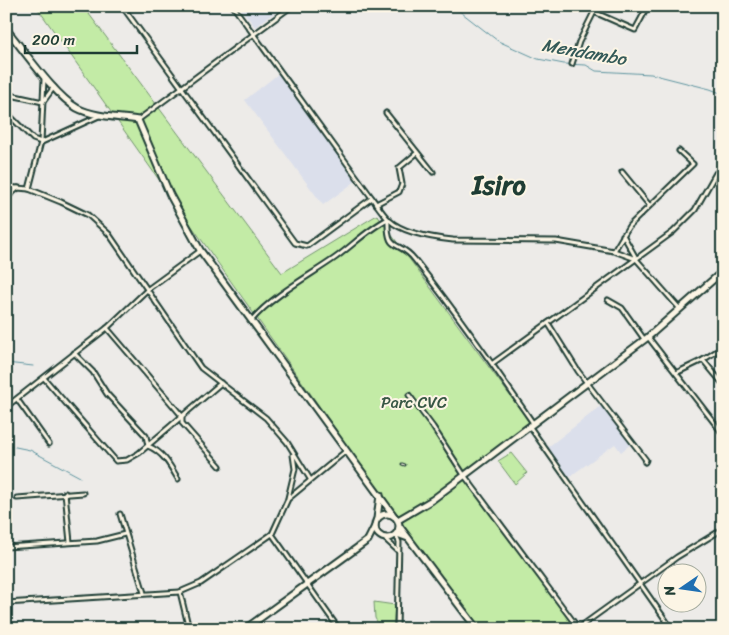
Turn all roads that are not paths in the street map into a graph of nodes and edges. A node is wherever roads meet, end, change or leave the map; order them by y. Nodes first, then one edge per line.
1 (122, 6) edge
2 (232, 6) edge
3 (292, 6) edge
4 (597, 6) edge
5 (648, 6) edge
6 (594, 12) junction
7 (6, 29) edge
8 (254, 33) junction
9 (572, 64) dead end
10 (44, 76) junction
11 (54, 86) junction
12 (183, 87) junction
13 (6, 94) edge
14 (43, 102) junction
15 (6, 112) edge
16 (386, 113) dead end
17 (100, 115) junction
18 (138, 120) junction
19 (41, 142) junction
20 (679, 151) dead end
21 (417, 153) junction
22 (433, 172) dead end
23 (622, 172) dead end
24 (716, 173) dead end
25 (6, 186) edge
26 (18, 188) junction
27 (30, 189) junction
28 (6, 198) edge
29 (372, 198) junction
30 (376, 204) junction
31 (649, 205) junction
32 (388, 219) junction
33 (622, 235) junction
34 (200, 250) junction
35 (614, 251) junction
36 (636, 259) junction
37 (723, 271) edge
38 (148, 289) junction
39 (608, 300) dead end
40 (680, 309) junction
41 (251, 321) junction
42 (548, 323) junction
43 (107, 328) junction
44 (646, 338) junction
45 (723, 347) edge
46 (74, 354) junction
47 (703, 360) junction
48 (493, 363) junction
49 (676, 373) junction
50 (44, 378) junction
51 (588, 381) junction
52 (221, 383) junction
53 (723, 384) edge
54 (409, 395) dead end
55 (16, 399) junction
56 (6, 407) edge
57 (182, 416) junction
58 (531, 424) junction
59 (723, 434) edge
60 (49, 444) dead end
61 (148, 446) junction
62 (346, 452) junction
63 (293, 453) junction
64 (645, 462) dead end
65 (220, 466) dead end
66 (464, 476) junction
67 (178, 479) dead end
68 (310, 479) junction
69 (65, 493) junction
70 (84, 493) dead end
71 (380, 495) junction
72 (17, 498) dead end
73 (288, 498) junction
74 (120, 514) dead end
75 (396, 518) junction
76 (377, 519) junction
77 (375, 526) junction
78 (400, 527) junction
79 (723, 529) edge
80 (124, 534) junction
81 (272, 534) junction
82 (396, 535) junction
83 (384, 538) junction
84 (409, 539) junction
85 (368, 540) junction
86 (70, 542) junction
87 (6, 547) edge
88 (397, 550) junction
89 (639, 583) junction
90 (307, 585) junction
91 (180, 592) junction
92 (144, 594) junction
93 (6, 603) edge
94 (578, 628) edge
95 (189, 629) edge
96 (246, 629) edge
97 (339, 629) edge
98 (397, 629) edge
99 (477, 629) edge
100 (672, 629) edge

1 - 12 street
2 - 8 street
3 - 8 street
4 - 6 street
5 - 6 street
6 - 9 street
7 - 10 main road
8 - 12 street
8 - 29 street
10 - 11 main road
10 - 14 street
11 - 14 street
11 - 17 main road
12 - 18 street
12 - 29 street
13 - 14 street
14 - 19 street
15 - 19 street
16 - 21 street
17 - 18 main road
17 - 19 street
18 - 34 main road
19 - 27 street
20 - 31 street
21 - 22 street
21 - 30 street
23 - 31 street
24 - 36 street
25 - 26 street
26 - 27 street
26 - 28 street
27 - 38 street
29 - 30 street
30 - 32 street
31 - 33 street
32 - 35 street
32 - 41 street
32 - 48 street
33 - 35 street
33 - 36 street
34 - 38 street
34 - 41 main road
35 - 36 street
36 - 40 street
36 - 42 street
37 - 40 main road
38 - 43 street
38 - 52 street
39 - 44 street
40 - 44 main road
41 - 62 main road
42 - 48 street
42 - 51 street
43 - 46 street
43 - 57 street
44 - 49 street
44 - 51 main road
45 - 47 street
46 - 50 street
46 - 61 street
47 - 49 street
47 - 53 street
48 - 58 street
49 - 59 street
50 - 55 street
50 - 61 street
51 - 58 main road
51 - 64 street
52 - 57 street
52 - 63 street
54 - 66 street
55 - 56 street
55 - 60 street
57 - 61 street
57 - 65 street
58 - 66 main road
58 - 89 street
61 - 67 street
62 - 68 street
62 - 71 main road
63 - 68 street
63 - 73 street
66 - 75 main road
66 - 94 street
68 - 73 street
69 - 70 street
69 - 72 street
69 - 86 street
71 - 75 main road
71 - 76 main road
73 - 81 street
74 - 80 street
75 - 76 main road
75 - 78 main road
76 - 77 main road
77 - 83 main road
77 - 85 main road
78 - 82 main road
78 - 84 main road
79 - 89 street
80 - 86 street
80 - 92 street
81 - 90 street
81 - 91 street
82 - 83 main road
82 - 84 main road
82 - 88 street
83 - 85 main road
83 - 88 street
84 - 99 main road
85 - 90 main road
86 - 87 street
88 - 98 street
89 - 94 street
89 - 100 street
90 - 96 main road
90 - 97 street
91 - 92 street
91 - 95 street
92 - 93 street

